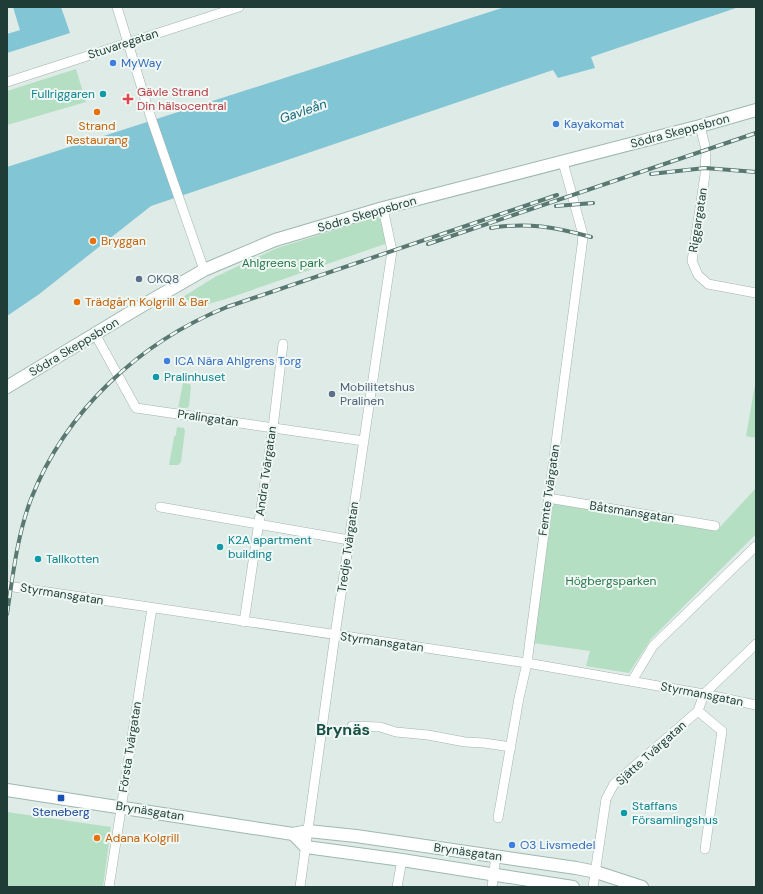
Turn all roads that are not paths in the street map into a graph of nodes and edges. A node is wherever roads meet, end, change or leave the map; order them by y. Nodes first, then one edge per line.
1 (117, 7) edge
2 (239, 7) edge
3 (128, 43) junction
4 (7, 82) edge
5 (756, 110) edge
6 (700, 126) junction
7 (563, 162) junction
8 (383, 208) junction
9 (204, 270) junction
10 (756, 293) edge
11 (95, 334) junction
12 (283, 344) dead end
13 (7, 387) edge
14 (273, 428) junction
15 (364, 441) junction
16 (548, 498) junction
17 (160, 507) dead end
18 (258, 525) junction
19 (715, 526) dead end
20 (349, 540) junction
21 (756, 546) edge
22 (7, 586) edge
23 (152, 608) junction
24 (244, 622) junction
25 (335, 635) junction
26 (756, 644) edge
27 (527, 662) junction
28 (632, 681) junction
29 (704, 694) junction
30 (756, 705) edge
31 (698, 711) junction
32 (352, 726) dead end
33 (511, 747) junction
34 (7, 790) edge
35 (121, 807) junction
36 (498, 818) dead end
37 (308, 831) junction
38 (293, 834) junction
39 (306, 847) junction
40 (704, 849) dead end
41 (496, 856) junction
42 (402, 860) junction
43 (596, 872) junction
44 (494, 874) junction
45 (109, 887) edge
46 (300, 887) edge
47 (397, 887) edge
48 (492, 887) edge
49 (573, 887) edge
50 (593, 887) edge
51 (642, 887) edge

1 - 3 street
2 - 3 street, Stuvaregatan
3 - 4 street, Stuvaregatan
3 - 9 street
5 - 6 street, Södra Skeppsbron
6 - 7 street, Södra Skeppsbron
6 - 10 street, Riggargatan
7 - 8 street, Södra Skeppsbron
7 - 16 street, Femte Tvärgatan
8 - 9 street, Södra Skeppsbron
8 - 15 street, Tredje Tvärgatan
9 - 11 street, Södra Skeppsbron
11 - 13 street, Södra Skeppsbron
11 - 14 street, Pralingatan
12 - 14 street, Andra Tvärgatan
14 - 15 street, Pralingatan
14 - 18 street, Andra Tvärgatan
15 - 20 street, Tredje Tvärgatan
16 - 19 street, Båtsmansgatan
16 - 27 street, Femte Tvärgatan
17 - 18 street
18 - 20 street
18 - 24 street, Andra Tvärgatan
20 - 25 street, Tredje Tvärgatan
21 - 28 street
22 - 23 street, Styrmansgatan
23 - 24 street, Styrmansgatan
23 - 35 street, Första Tvärgatan
24 - 25 street, Styrmansgatan
25 - 27 street, Styrmansgatan
25 - 37 street, Tredje Tvärgatan
26 - 29 street
27 - 28 street, Styrmansgatan
27 - 33 street, Femte Tvärgatan
28 - 29 street, Styrmansgatan
29 - 30 street, Styrmansgatan
29 - 31 street, Sjätte Tvärgatan
31 - 40 street
31 - 43 street, Sjätte Tvärgatan
32 - 33 street
33 - 36 street, Femte Tvärgatan
34 - 35 street, Brynäsgatan
35 - 38 street, Brynäsgatan
35 - 45 street, Första Tvärgatan
37 - 38 street, Brynäsgatan
37 - 39 street, Tredje Tvärgatan
37 - 41 street, Brynäsgatan
38 - 39 street
39 - 42 street, Brynäsgatan
39 - 46 street, Tredje Tvärgatan
41 - 43 street, Brynäsgatan
41 - 44 street
42 - 44 street, Brynäsgatan
42 - 47 street
43 - 50 street, Sjätte Tvärgatan
43 - 51 street, Brynäsgatan
44 - 48 street
44 - 49 street, Brynäsgatan

